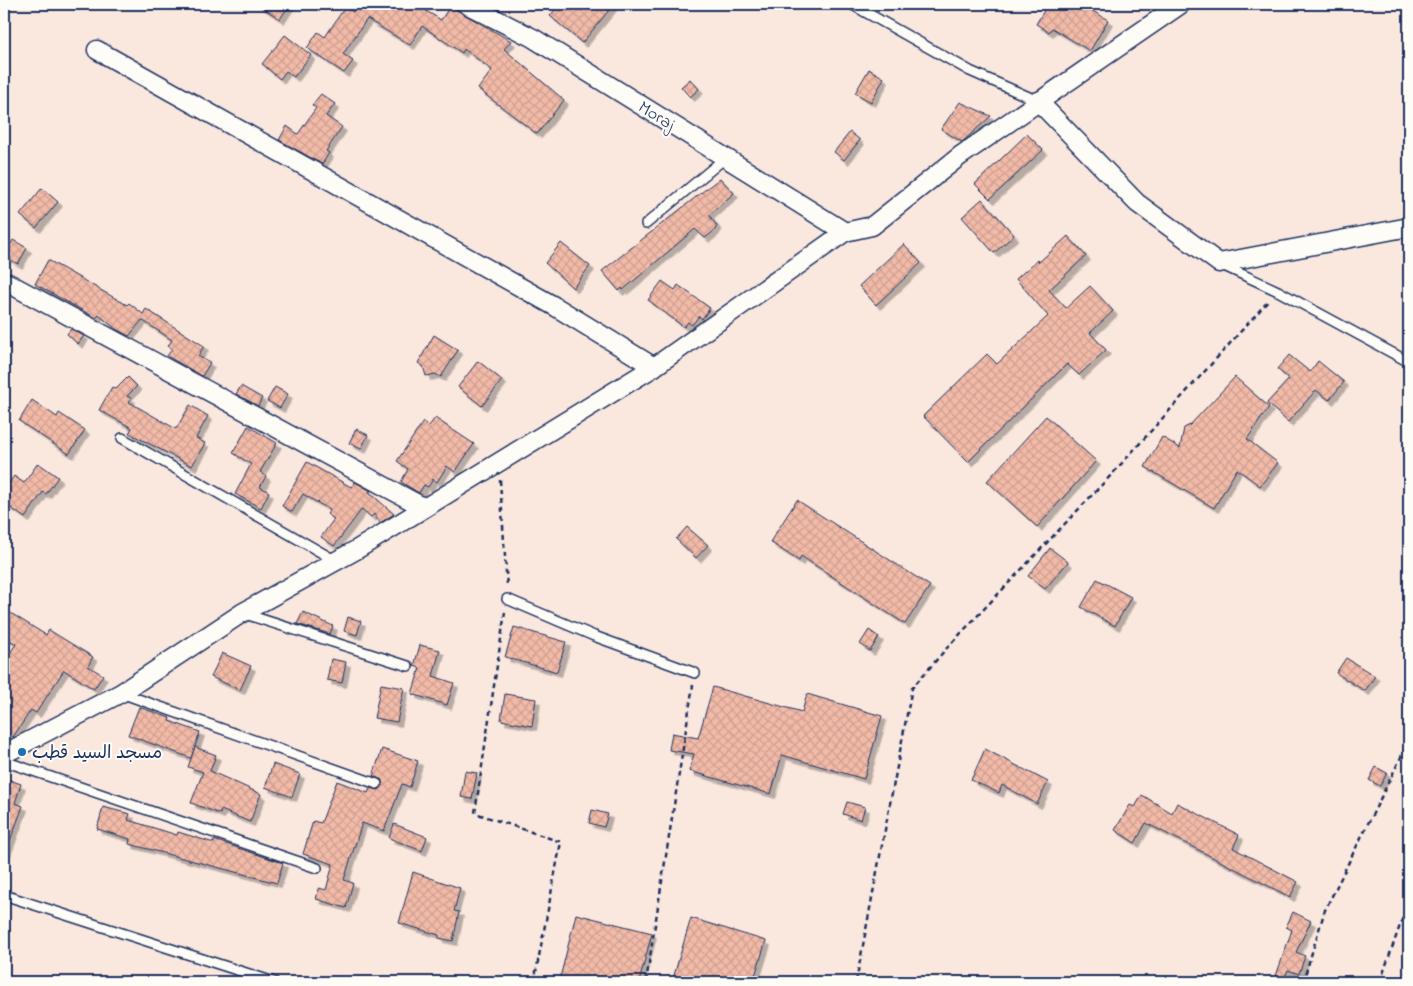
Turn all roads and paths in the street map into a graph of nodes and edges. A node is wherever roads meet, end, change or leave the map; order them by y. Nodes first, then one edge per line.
1 (466, 4) edge
2 (851, 4) edge
3 (1181, 4) edge
4 (97, 50) dead end
5 (1038, 101) junction
6 (725, 158) junction
7 (646, 224) dead end
8 (1409, 227) edge
9 (846, 232) junction
10 (1219, 263) junction
11 (8, 283) dead end
12 (1278, 291) junction
13 (1409, 362) edge
14 (654, 367) junction
15 (122, 438) dead end
16 (499, 461) junction
17 (423, 507) junction
18 (336, 561) junction
19 (508, 599) junction
20 (242, 613) junction
21 (408, 666) dead end
22 (695, 673) joint
23 (121, 692) junction
24 (1409, 741) edge
25 (4, 754) edge
26 (4, 761) edge
27 (377, 784) dead end
28 (317, 868) dead end
29 (4, 895) edge
30 (1409, 900) edge
31 (274, 982) edge
32 (534, 982) edge
33 (646, 982) edge
34 (856, 982) edge
35 (1303, 982) edge
36 (1380, 982) edge

1 - 6 street, Moraj
2 - 5 lane
3 - 5 street
4 - 14 street
5 - 9 street
5 - 10 street
6 - 7 lane
6 - 9 street, Moraj
8 - 10 street
9 - 14 street
10 - 12 lane
11 - 17 street
12 - 13 lane
12 - 34 path
14 - 16 street
15 - 18 lane
16 - 17 street
16 - 19 path
17 - 18 street
18 - 20 street
19 - 22 lane
19 - 32 path
20 - 21 lane
20 - 23 street
22 - 33 path
23 - 25 street
23 - 27 lane
24 - 35 path
26 - 28 lane
29 - 31 lane
30 - 36 path

